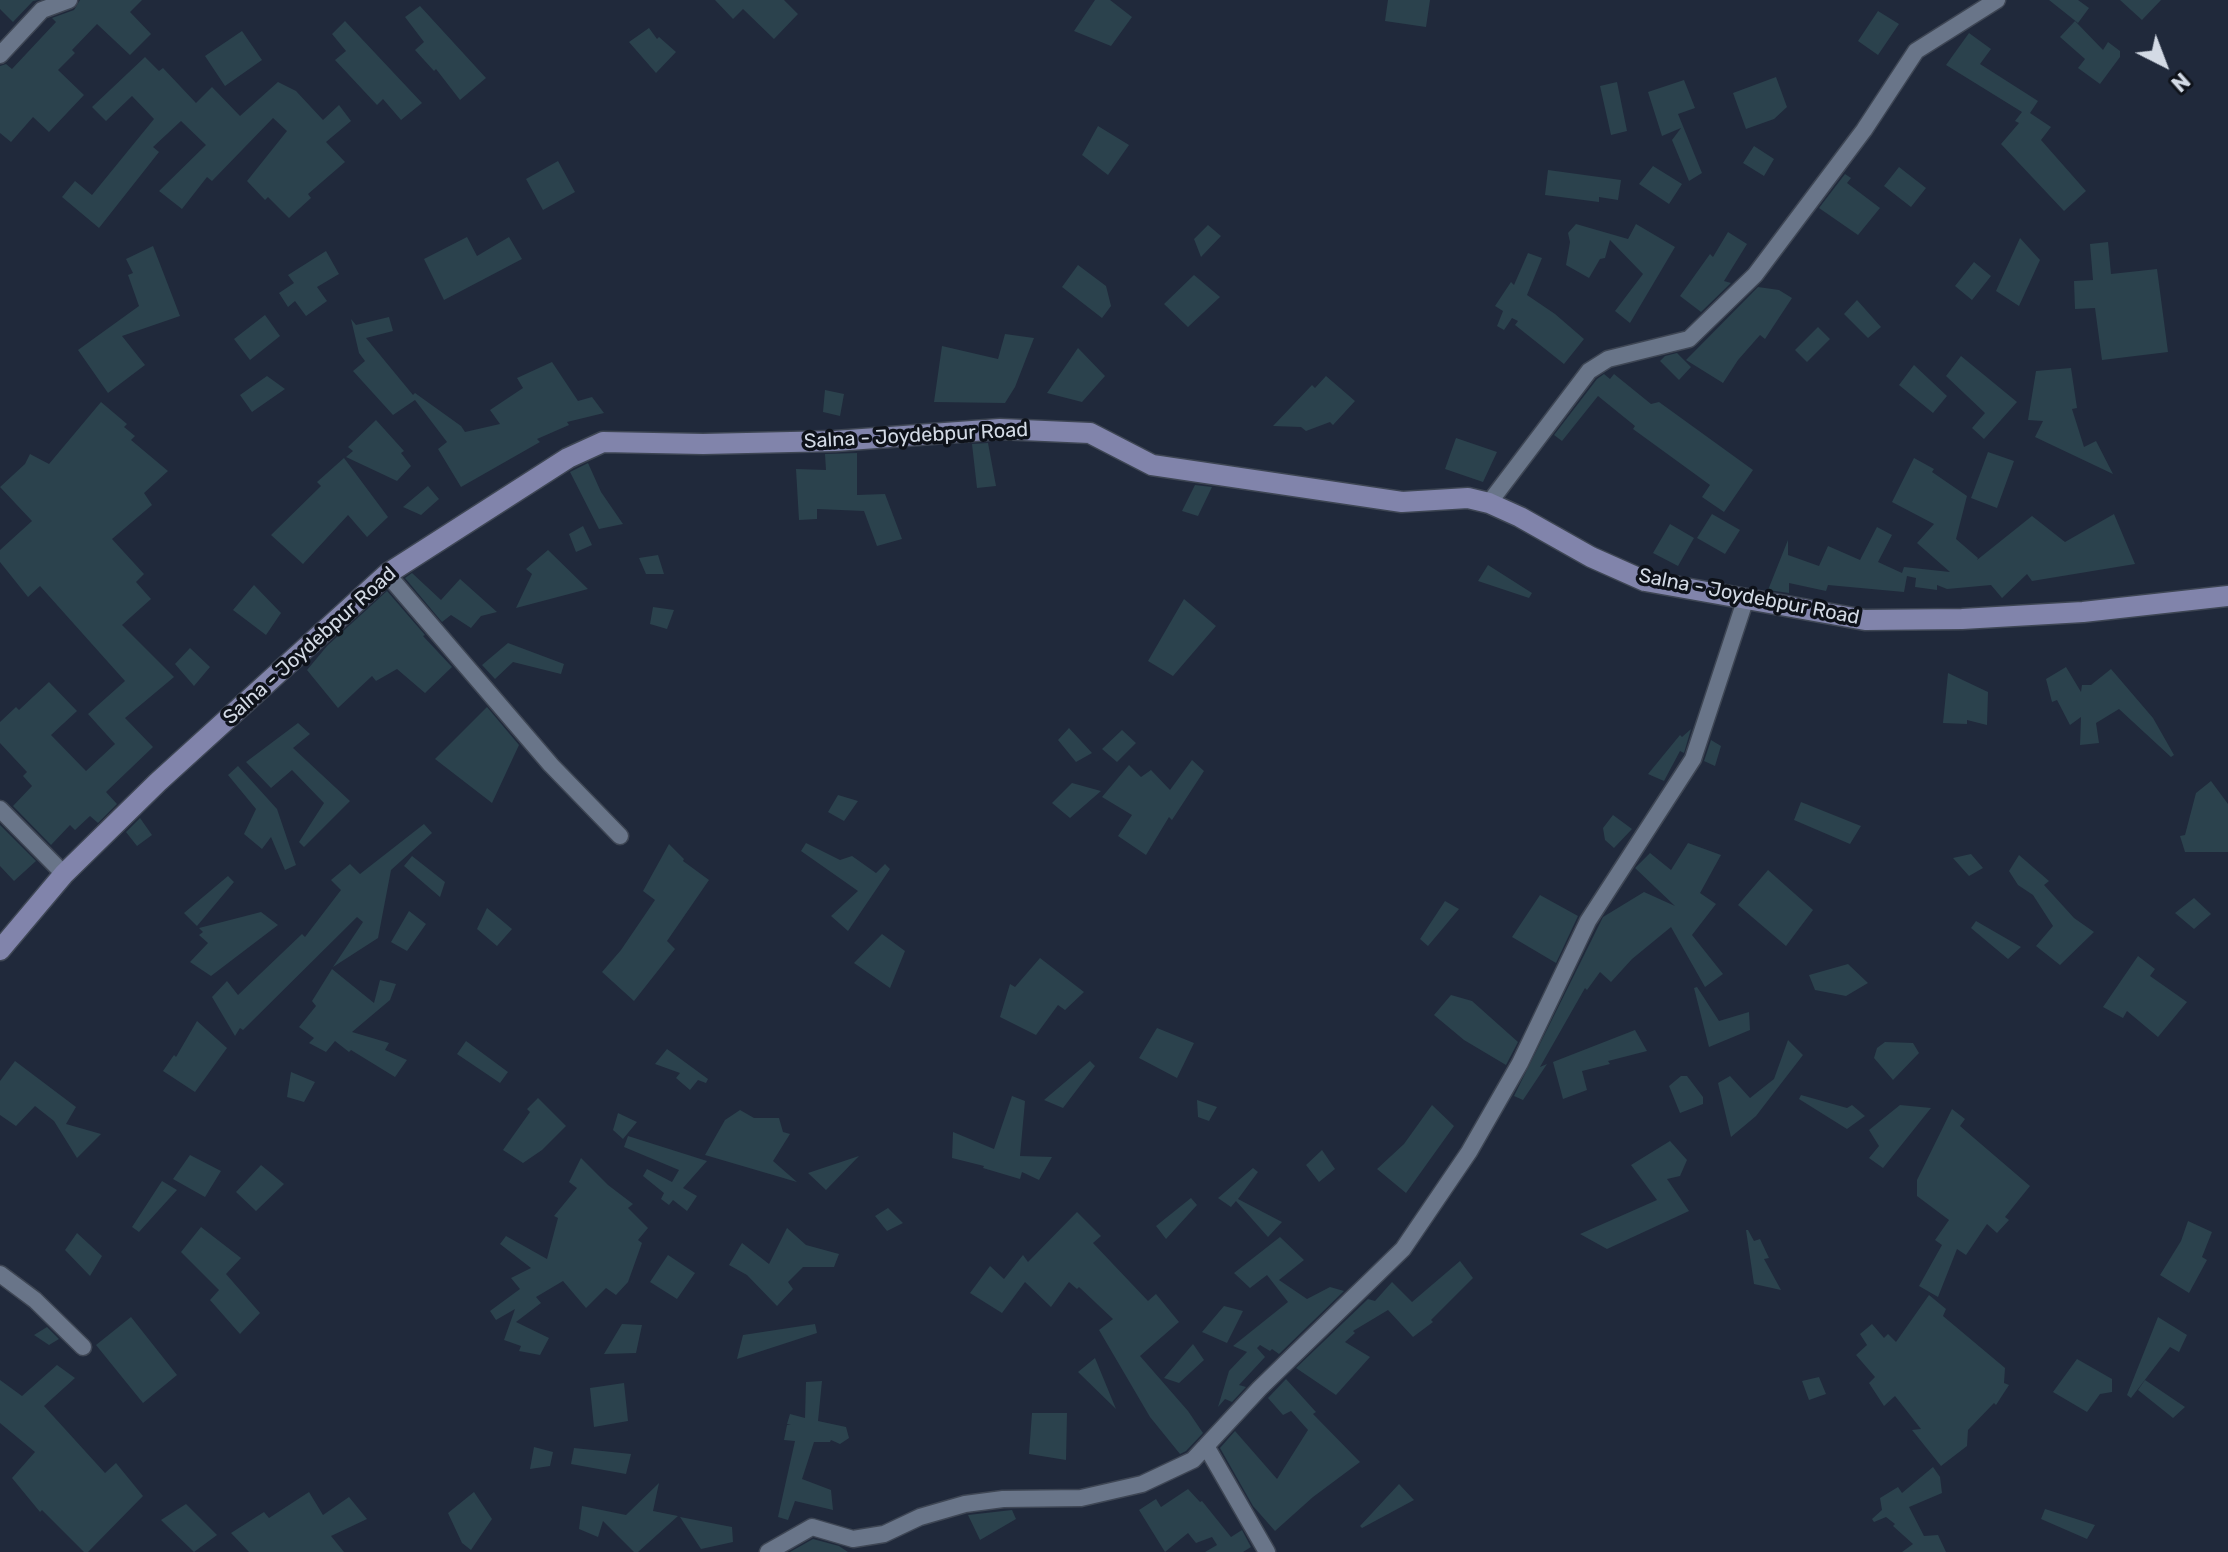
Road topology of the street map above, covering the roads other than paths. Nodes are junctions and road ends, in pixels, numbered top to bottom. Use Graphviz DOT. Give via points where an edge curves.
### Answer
graph roads {
  1 [pos="69,0"];
  2 [pos="1997,0"];
  3 [pos="0,55"];
  4 [pos="1489,503"];
  5 [pos="387,574"];
  6 [pos="2228,596"];
  7 [pos="1746,598"];
  8 [pos="0,809"];
  9 [pos="620,836"];
  10 [pos="64,874"];
  11 [pos="0,950"];
  12 [pos="0,1274"];
  13 [pos="83,1347"];
  14 [pos="1206,1446"];
  15 [pos="768,1552"];
  16 [pos="1267,1552"];
  1 -- 3 [label="street" via="42,10"];
  2 -- 4 [label="street" via="1916,51 1864,130 1743,288 1689,339 1608,359 1589,371"];
  4 -- 5 [label="main road, Salna - Joydebpur Road" via="1468,498 1402,502 1152,465 1090,433 1000,429 791,442 603,442 568,458"];
  4 -- 7 [label="main road, Salna - Joydebpur Road" via="1645,581"];
  5 -- 9 [label="street" via="551,765"];
  5 -- 10 [label="main road, Salna - Joydebpur Road"];
  6 -- 7 [label="main road, Salna - Joydebpur Road" via="2083,612 1879,620"];
  7 -- 14 [label="street" via="1693,759 1588,921 1520,1063 1469,1152 1403,1249"];
  8 -- 10 [label="street"];
  10 -- 11 [label="main road, Salna - Joydebpur Road"];
  12 -- 13 [label="street"];
  14 -- 15 [label="street" via="1193,1460 1142,1484 1081,1498 965,1504 884,1534 853,1539 812,1527"];
  14 -- 16 [label="street"];
}
